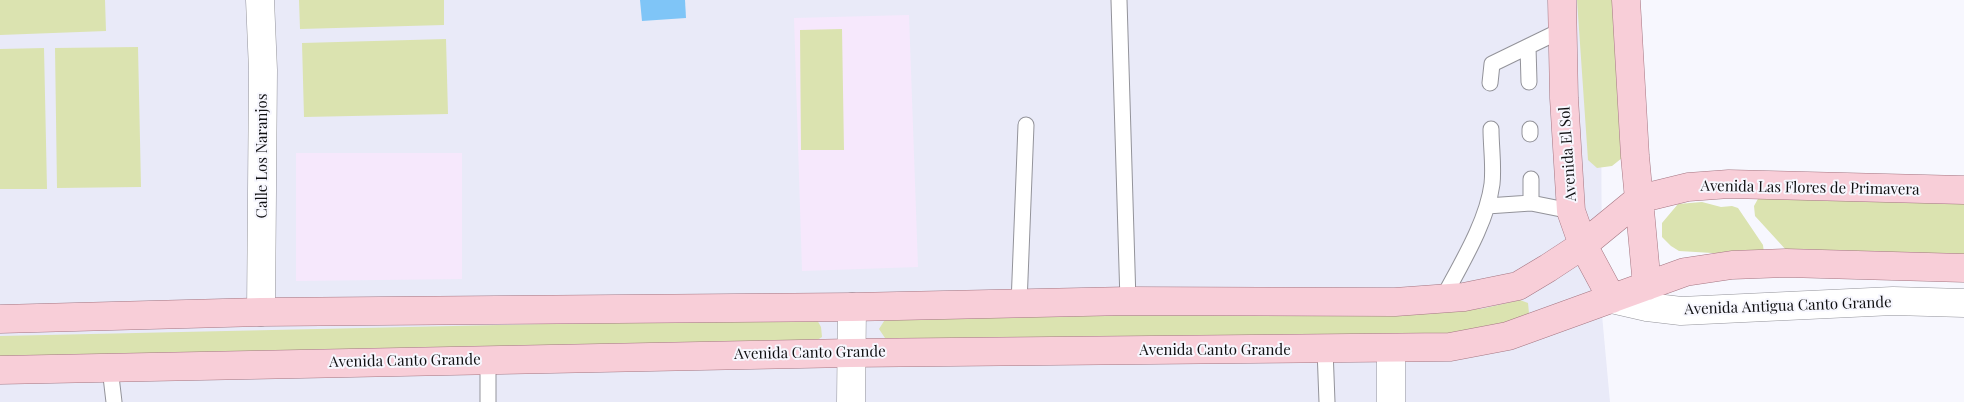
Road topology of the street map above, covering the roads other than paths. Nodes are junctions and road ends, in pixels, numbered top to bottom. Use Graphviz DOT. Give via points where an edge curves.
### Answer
graph roads {
  1 [pos="260,0"];
  2 [pos="1119,0"];
  3 [pos="1562,0"];
  4 [pos="1626,0"];
  5 [pos="1562,30"];
  6 [pos="1528,47"];
  7 [pos="1529,82"];
  8 [pos="1490,83"];
  9 [pos="1026,125"];
  10 [pos="1491,129"];
  11 [pos="1531,179"];
  12 [pos="1964,190"];
  13 [pos="1639,199"];
  14 [pos="1531,203"];
  15 [pos="1487,206"];
  16 [pos="1571,211"];
  17 [pos="1583,245"];
  18 [pos="1964,268"];
  19 [pos="1647,286"];
  20 [pos="1443,298"];
  21 [pos="1612,299"];
  22 [pos="1128,301"];
  23 [pos="1964,303"];
  24 [pos="1019,304"];
  25 [pos="852,307"];
  26 [pos="261,312"];
  27 [pos="0,319"];
  28 [pos="1325,349"];
  29 [pos="1390,349"];
  30 [pos="850,353"];
  31 [pos="488,359"];
  32 [pos="110,368"];
  33 [pos="0,370"];
  34 [pos="114,402"];
  35 [pos="488,402"];
  36 [pos="851,402"];
  37 [pos="1327,402"];
  38 [pos="1391,402"];
  1 -- 26 [label="street, Calle Los Naranjos"];
  2 -- 22 [label="lane"];
  3 -- 5 [label="main road, Avenida El Sol"];
  4 -- 13 [label="main road"];
  5 -- 6 [label="lane"];
  5 -- 16 [label="main road, Avenida El Sol"];
  6 -- 7 [label="lane"];
  6 -- 8 [label="lane" via="1492,64"];
  9 -- 24 [label="lane"];
  10 -- 15 [label="lane" via="1492,183"];
  11 -- 14 [label="lane"];
  12 -- 13 [label="main road, Avenida Las Flores de Primavera" via="1729,184 1688,187"];
  13 -- 17 [label="main road, Avenida Las Flores de Primavera"];
  13 -- 19 [label="main road"];
  14 -- 15 [label="lane"];
  14 -- 16 [label="lane"];
  15 -- 20 [label="lane"];
  16 -- 17 [label="main road, Avenida El Sol"];
  17 -- 20 [label="main road" via="1518,286"];
  17 -- 21 [label="main road, Avenida El Sol"];
  18 -- 19 [label="main road" via="1786,263 1732,265 1685,272"];
  19 -- 21 [label="main road"];
  20 -- 22 [label="main road" via="1378,302"];
  21 -- 23 [label="street, Avenida Antigua Canto Grande" via="1647,308 1681,311 1893,301"];
  21 -- 29 [label="main road, Avenida Canto Grande" via="1508,336 1450,347"];
  22 -- 24 [label="main road"];
  24 -- 25 [label="main road"];
  25 -- 26 [label="main road"];
  25 -- 30 [label="street"];
  26 -- 27 [label="main road"];
  28 -- 29 [label="main road, Avenida Canto Grande"];
  28 -- 30 [label="main road, Avenida Canto Grande"];
  28 -- 37 [label="lane"];
  29 -- 38 [label="street"];
  30 -- 31 [label="main road, Avenida Canto Grande"];
  30 -- 36 [label="street"];
  31 -- 32 [label="main road, Avenida Canto Grande"];
  31 -- 35 [label="lane"];
  32 -- 33 [label="main road, Avenida Canto Grande"];
  32 -- 34 [label="lane"];
}
